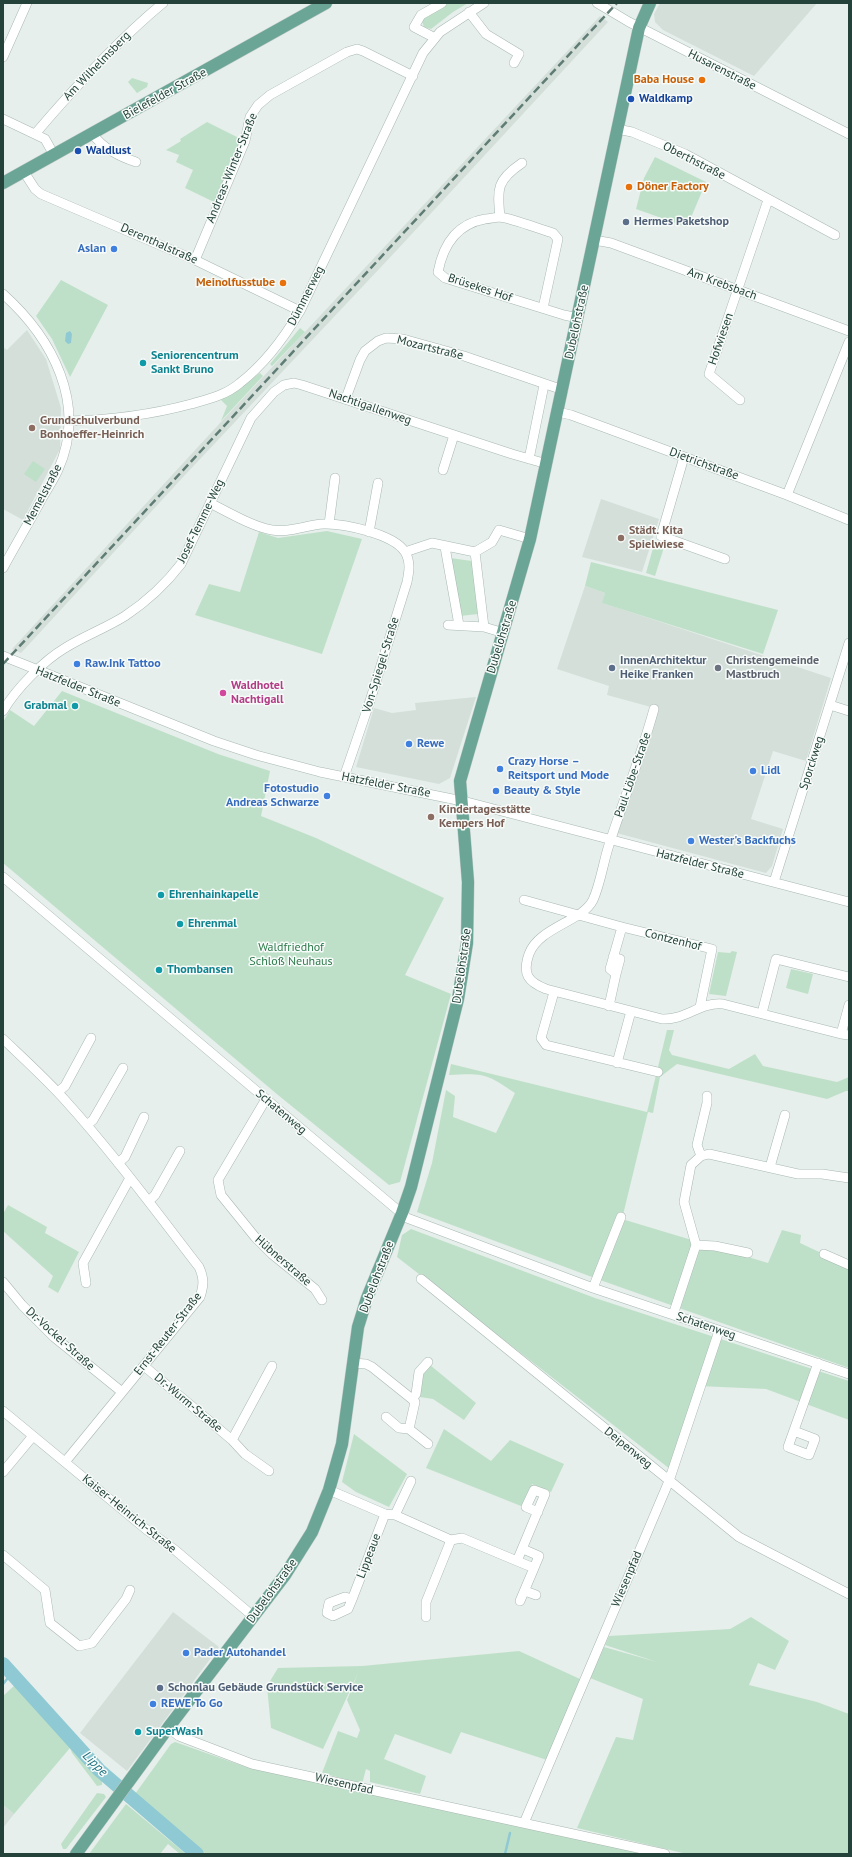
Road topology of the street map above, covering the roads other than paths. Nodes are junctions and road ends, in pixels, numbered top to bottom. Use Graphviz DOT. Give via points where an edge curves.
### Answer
graph roads {
  1 [pos="26,3"];
  2 [pos="163,3"];
  3 [pos="326,3"];
  4 [pos="442,3"];
  5 [pos="482,3"];
  6 [pos="597,3"];
  7 [pos="650,3"];
  8 [pos="469,12"];
  9 [pos="639,28"];
  10 [pos="435,38"];
  11 [pos="3,57"];
  12 [pos="514,62"];
  13 [pos="413,76"];
  14 [pos="3,119"];
  15 [pos="618,129"];
  16 [pos="36,134"];
  17 [pos="93,134"];
  18 [pos="849,134"];
  19 [pos="54,155"];
  20 [pos="136,162"];
  21 [pos="522,163"];
  22 [pos="24,172"];
  23 [pos="3,183"];
  24 [pos="768,200"];
  25 [pos="500,217"];
  26 [pos="835,235"];
  27 [pos="594,240"];
  28 [pos="194,260"];
  29 [pos="738,290"];
  30 [pos="3,294"];
  31 [pos="543,308"];
  32 [pos="300,311"];
  33 [pos="578,318"];
  34 [pos="849,331"];
  35 [pos="849,342"];
  36 [pos="284,385"];
  37 [pos="544,385"];
  38 [pos="563,390"];
  39 [pos="346,398"];
  40 [pos="740,400"];
  41 [pos="558,412"];
  42 [pos="68,421"];
  43 [pos="454,435"];
  44 [pos="684,457"];
  45 [pos="529,459"];
  46 [pos="547,464"];
  47 [pos="443,470"];
  48 [pos="336,478"];
  49 [pos="378,484"];
  50 [pos="788,496"];
  51 [pos="210,503"];
  52 [pos="849,520"];
  53 [pos="329,524"];
  54 [pos="369,532"];
  55 [pos="530,539"];
  56 [pos="445,546"];
  57 [pos="405,552"];
  58 [pos="475,552"];
  59 [pos="724,559"];
  60 [pos="3,568"];
  61 [pos="448,625"];
  62 [pos="459,625"];
  63 [pos="484,627"];
  64 [pos="504,633"];
  65 [pos="849,643"];
  66 [pos="3,656"];
  67 [pos="36,670"];
  68 [pos="830,705"];
  69 [pos="654,709"];
  70 [pos="3,711"];
  71 [pos="849,711"];
  72 [pos="344,777"];
  73 [pos="462,801"];
  74 [pos="610,840"];
  75 [pos="3,877"];
  76 [pos="774,882"];
  77 [pos="524,900"];
  78 [pos="849,902"];
  79 [pos="578,915"];
  80 [pos="622,927"];
  81 [pos="849,977"];
  82 [pos="554,992"];
  83 [pos="849,1005"];
  84 [pos="609,1006"];
  85 [pos="700,1007"];
  86 [pos="631,1011"];
  87 [pos="762,1013"];
  88 [pos="845,1035"];
  89 [pos="90,1038"];
  90 [pos="3,1039"];
  91 [pos="617,1063"];
  92 [pos="123,1068"];
  93 [pos="658,1072"];
  94 [pos="58,1092"];
  95 [pos="707,1096"];
  96 [pos="266,1098"];
  97 [pos="785,1115"];
  98 [pos="144,1117"];
  99 [pos="87,1125"];
  100 [pos="180,1151"];
  101 [pos="701,1156"];
  102 [pos="118,1163"];
  103 [pos="770,1167"];
  104 [pos="848,1176"];
  105 [pos="130,1178"];
  106 [pos="148,1201"];
  107 [pos="402,1213"];
  108 [pos="621,1217"];
  109 [pos="696,1245"];
  110 [pos="748,1253"];
  111 [pos="824,1254"];
  112 [pos="849,1264"];
  113 [pos="421,1279"];
  114 [pos="3,1282"];
  115 [pos="86,1283"];
  116 [pos="593,1288"];
  117 [pos="322,1300"];
  118 [pos="673,1315"];
  119 [pos="719,1331"];
  120 [pos="428,1362"];
  121 [pos="352,1363"];
  122 [pos="818,1363"];
  123 [pos="144,1366"];
  124 [pos="272,1366"];
  125 [pos="849,1374"];
  126 [pos="122,1392"];
  127 [pos="412,1398"];
  128 [pos="3,1411"];
  129 [pos="386,1417"];
  130 [pos="409,1429"];
  131 [pos="794,1431"];
  132 [pos="33,1436"];
  133 [pos="232,1440"];
  134 [pos="428,1444"];
  135 [pos="65,1462"];
  136 [pos="269,1471"];
  137 [pos="3,1472"];
  138 [pos="412,1481"];
  139 [pos="669,1481"];
  140 [pos="329,1490"];
  141 [pos="538,1512"];
  142 [pos="385,1514"];
  143 [pos="395,1515"];
  144 [pos="451,1540"];
  145 [pos="523,1549"];
  146 [pos="3,1555"];
  147 [pos="517,1561"];
  148 [pos="534,1568"];
  149 [pos="130,1590"];
  150 [pos="524,1591"];
  151 [pos="849,1594"];
  152 [pos="536,1595"];
  153 [pos="352,1599"];
  154 [pos="520,1601"];
  155 [pos="254,1617"];
  156 [pos="426,1617"];
  157 [pos="168,1728"];
  158 [pos="524,1823"];
  159 [pos="76,1854"];
  160 [pos="665,1854"];
  1 -- 11 [label="street"];
  2 -- 16 [label="street, Am Wilhelmsberg" via="79,83"];
  3 -- 17 [label="main road, Bielefelder Straße"];
  4 -- 10 [label="street" via="421,15 414,27"];
  5 -- 8 [label="street, Dümmerweg"];
  6 -- 9 [label="street, Husarenstraße"];
  7 -- 9 [label="main road, Dubelohstraße"];
  8 -- 10 [label="street, Dümmerweg"];
  8 -- 12 [label="street" via="486,34 519,54"];
  9 -- 15 [label="main road, Dubelohstraße"];
  9 -- 18 [label="street, Husarenstraße"];
  10 -- 13 [label="street, Dümmerweg" via="423,53"];
  13 -- 28 [label="street, Andreas-Winter-Straße" via="357,49 347,52 264,100 250,117 245,141"];
  13 -- 32 [label="street, Dümmerweg"];
  14 -- 16 [label="street"];
  15 -- 24 [label="street, Oberthstraße" via="671,148"];
  15 -- 27 [label="main road, Dubelohstraße"];
  16 -- 19 [label="street" via="45,139"];
  17 -- 19 [label="main road, Bielefelder Straße"];
  17 -- 20 [label="street" via="103,146"];
  19 -- 22 [label="main road, Bielefelder Straße"];
  21 -- 25 [label="street" via="507,174 502,183 498,199"];
  22 -- 23 [label="main road, Bielefelder Straße"];
  22 -- 28 [label="street, Derenthalstraße" via="41,194"];
  24 -- 26 [label="street, Oberthstraße"];
  24 -- 29 [label="street"];
  25 -- 31 [label="street, Brüsekes Hof" via="553,233 558,239"];
  25 -- 31 [label="street, Brüsekes Hof" via="480,220 459,230 448,241 438,272 445,278"];
  27 -- 29 [label="street, Am Krebsbach" via="611,243"];
  27 -- 33 [label="main road, Dubelohstraße"];
  28 -- 32 [label="street, Derenthalstraße"];
  29 -- 34 [label="street, Am Krebsbach"];
  29 -- 40 [label="street, Hofwiesen" via="709,374"];
  30 -- 42 [label="street, Memelstraße" via="31,323 50,349 62,379 68,404"];
  31 -- 33 [label="street, Brüsekes Hof"];
  32 -- 42 [label="street, Dümmerweg" via="270,354 240,383 219,396 148,414 103,420"];
  33 -- 38 [label="main road, Dubelohstraße"];
  35 -- 50 [label="street"];
  36 -- 39 [label="street, Nachtigallenweg" via="302,385"];
  36 -- 51 [label="street, Josef-Temme-Weg" via="274,392 251,418"];
  37 -- 38 [label="street, Mozartstraße"];
  37 -- 39 [label="street, Mozartstraße" via="464,356 403,339 386,338 365,352"];
  37 -- 45 [label="street"];
  38 -- 41 [label="main road, Dubelohstraße"];
  39 -- 43 [label="street, Nachtigallenweg"];
  41 -- 44 [label="street, Dietrichstraße"];
  41 -- 46 [label="main road, Dubelohstraße"];
  42 -- 60 [label="street, Memelstraße" via="65,447 58,469"];
  43 -- 45 [label="street, Nachtigallenweg"];
  43 -- 47 [label="street"];
  44 -- 50 [label="street, Dietrichstraße"];
  44 -- 59 [label="street" via="661,536"];
  45 -- 46 [label="street, Nachtigallenweg"];
  46 -- 55 [label="main road, Dubelohstraße"];
  48 -- 53 [label="street"];
  49 -- 54 [label="street"];
  50 -- 52 [label="street, Dietrichstraße"];
  51 -- 53 [label="street" via="260,527 272,530"];
  51 -- 67 [label="street, Josef-Temme-Weg" via="181,564 155,592 123,617 64,648"];
  53 -- 54 [label="street"];
  54 -- 57 [label="street" via="394,542"];
  55 -- 58 [label="street" via="499,530 492,542"];
  55 -- 64 [label="main road, Dubelohstraße"];
  56 -- 57 [label="street" via="432,543"];
  56 -- 58 [label="street"];
  56 -- 62 [label="street"];
  57 -- 72 [label="street, Von-Spiegel-Straße" via="410,566 407,582"];
  58 -- 63 [label="street"];
  61 -- 62 [label="street"];
  62 -- 63 [label="street"];
  63 -- 64 [label="street"];
  64 -- 73 [label="main road, Dubelohstraße" via="460,781"];
  65 -- 68 [label="street, Sporckweg"];
  66 -- 67 [label="street, Hatzfelder Straße"];
  67 -- 70 [label="street, Josef-Temme-Weg"];
  67 -- 72 [label="street, Hatzfelder Straße" via="223,744 296,766"];
  68 -- 71 [label="street"];
  68 -- 76 [label="street, Sporckweg"];
  69 -- 74 [label="street, Paul-Löbe-Straße" via="648,734"];
  72 -- 73 [label="street, Hatzfelder Straße"];
  73 -- 74 [label="street, Hatzfelder Straße"];
  73 -- 107 [label="main road, Dubelohstraße" via="468,882 468,931 464,962 458,999"];
  74 -- 76 [label="street, Hatzfelder Straße"];
  74 -- 79 [label="street, Paul-Löbe-Straße" via="592,901"];
  75 -- 96 [label="street, Schatenweg"];
  76 -- 78 [label="street, Hatzfelder Straße"];
  77 -- 79 [label="street, Contzenhof"];
  79 -- 80 [label="street, Contzenhof"];
  79 -- 82 [label="street, Paul-Löbe-Straße" via="545,935 534,946 528,959 525,969 531,982"];
  80 -- 84 [label="street" via="610,969 616,974"];
  80 -- 85 [label="street, Contzenhof" via="712,949"];
  81 -- 87 [label="street" via="776,959"];
  82 -- 84 [label="street, Paul-Löbe-Straße"];
  82 -- 91 [label="street" via="541,1038 546,1045"];
  83 -- 88 [label="street"];
  84 -- 86 [label="street, Paul-Löbe-Straße"];
  85 -- 86 [label="street, Paul-Löbe-Straße" via="674,1019 662,1019"];
  85 -- 87 [label="street, Paul-Löbe-Straße" via="712,1003 723,1004"];
  86 -- 91 [label="street"];
  87 -- 88 [label="street, Paul-Löbe-Straße"];
  89 -- 94 [label="street" via="65,1086"];
  90 -- 94 [label="street, Ernst-Reuter-Straße"];
  91 -- 93 [label="street"];
  92 -- 99 [label="street" via="93,1120"];
  94 -- 99 [label="street, Ernst-Reuter-Straße"];
  95 -- 101 [label="street" via="697,1145"];
  96 -- 107 [label="street, Schatenweg"];
  96 -- 117 [label="street, Hübnerstraße" via="218,1180 218,1186 222,1195 255,1237 315,1289"];
  97 -- 103 [label="street"];
  98 -- 102 [label="street" via="125,1157"];
  99 -- 102 [label="street, Ernst-Reuter-Straße"];
  100 -- 106 [label="street" via="155,1195"];
  101 -- 103 [label="street" via="709,1154"];
  101 -- 109 [label="street" via="691,1165 684,1202"];
  102 -- 105 [label="street, Ernst-Reuter-Straße"];
  103 -- 104 [label="street" via="798,1174"];
  105 -- 106 [label="street, Ernst-Reuter-Straße"];
  105 -- 115 [label="street" via="83,1263"];
  106 -- 123 [label="street, Ernst-Reuter-Straße" via="199,1267 204,1286 200,1296"];
  107 -- 116 [label="street, Schatenweg" via="411,1219"];
  107 -- 121 [label="main road, Dubelohstraße" via="367,1298 358,1327"];
  108 -- 116 [label="street"];
  109 -- 110 [label="street"];
  109 -- 118 [label="street"];
  111 -- 112 [label="street"];
  113 -- 139 [label="street, Deipenweg"];
  114 -- 126 [label="street, Dr.-Vockel-Straße" via="54,1337"];
  116 -- 118 [label="street, Schatenweg"];
  118 -- 119 [label="street, Schatenweg"];
  119 -- 122 [label="street, Schatenweg"];
  119 -- 139 [label="street, Wiesenpfad"];
  120 -- 127 [label="street" via="419,1372 416,1394"];
  121 -- 127 [label="street" via="372,1367"];
  121 -- 140 [label="main road, Dubelohstraße" via="342,1444"];
  122 -- 125 [label="street, Schatenweg"];
  122 -- 131 [label="street"];
  123 -- 126 [label="street, Ernst-Reuter-Straße"];
  123 -- 133 [label="street, Dr.-Wurm-Straße"];
  124 -- 133 [label="street, Dr.-Wurm-Straße"];
  126 -- 135 [label="street, Ernst-Reuter-Straße"];
  127 -- 130 [label="street" via="415,1402"];
  128 -- 132 [label="street, Kaiser-Heinrich-Straße"];
  129 -- 130 [label="street" via="399,1428"];
  130 -- 134 [label="street"];
  132 -- 135 [label="street, Kaiser-Heinrich-Straße"];
  132 -- 137 [label="street"];
  133 -- 136 [label="street, Dr.-Wurm-Straße" via="245,1454"];
  135 -- 155 [label="street, Kaiser-Heinrich-Straße"];
  138 -- 143 [label="street"];
  139 -- 151 [label="street, Deipenweg" via="739,1537"];
  139 -- 158 [label="street, Wiesenpfad"];
  140 -- 142 [label="street"];
  140 -- 155 [label="main road, Dubelohstraße" via="312,1532"];
  141 -- 145 [label="street"];
  142 -- 143 [label="street"];
  142 -- 153 [label="street, Lippeaue"];
  143 -- 144 [label="street"];
  144 -- 147 [label="street" via="462,1538"];
  144 -- 156 [label="street" via="426,1602"];
  145 -- 147 [label="street"];
  145 -- 148 [label="street" via="539,1556"];
  146 -- 149 [label="street" via="45,1590 50,1622 78,1646 92,1643"];
  147 -- 148 [label="street"];
  148 -- 150 [label="street"];
  150 -- 152 [label="street"];
  150 -- 154 [label="street"];
  155 -- 157 [label="main road, Dubelohstraße"];
  157 -- 158 [label="street, Wiesenpfad" via="179,1736 252,1764"];
  157 -- 159 [label="main road, Dubelohstraße"];
  158 -- 160 [label="street, Wiesenpfad"];
}
